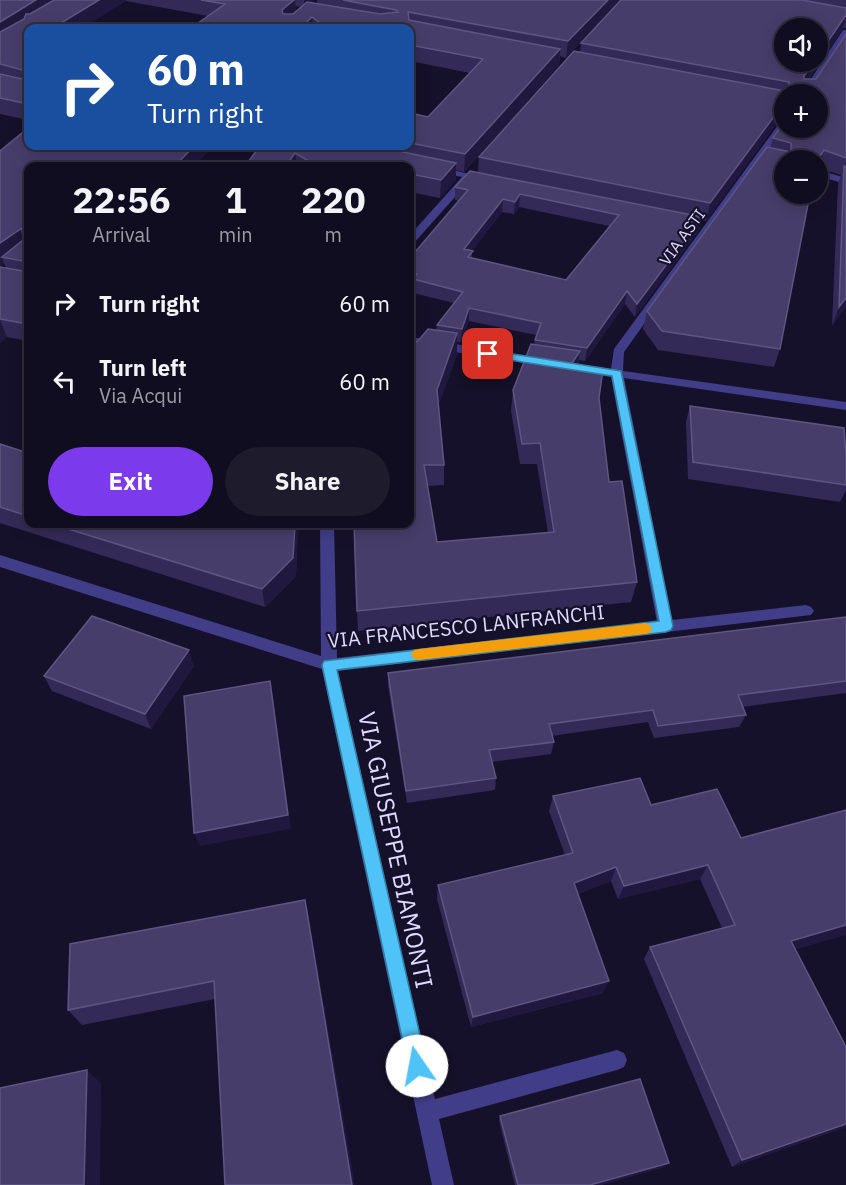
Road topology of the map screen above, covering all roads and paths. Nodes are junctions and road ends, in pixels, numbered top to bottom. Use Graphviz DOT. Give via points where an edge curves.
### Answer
graph roads {
  1 [pos="846,32"];
  2 [pos="812,84"];
  3 [pos="775,138"];
  4 [pos="425,167"];
  5 [pos="477,167"];
  6 [pos="470,176"];
  7 [pos="828,176"];
  8 [pos="492,180"];
  9 [pos="846,181"];
  10 [pos="414,237"];
  11 [pos="414,342"];
  12 [pos="557,364"];
  13 [pos="575,367"];
  14 [pos="617,374"];
  15 [pos="846,406"];
  16 [pos="327,528"];
  17 [pos="0,561"];
  18 [pos="806,611"];
  19 [pos="666,626"];
  20 [pos="329,665"];
  21 [pos="617,1060"];
  22 [pos="428,1112"];
  23 [pos="443,1185"];
  1 -- 2 [label="street"];
  3 -- 14 [label="street, VIA ASTI" via="762,159 702,224 618,352"];
  4 -- 6 [label="street"];
  5 -- 6 [label="street"];
  6 -- 8 [label="street"];
  6 -- 10 [label="street"];
  7 -- 9 [label="street"];
  11 -- 12 [label="street"];
  13 -- 14 [label="street"];
  14 -- 15 [label="street"];
  14 -- 19 [label="street"];
  16 -- 20 [label="street, VIA GIUSEPPE BIAMONTI"];
  17 -- 20 [label="street, VIA FRANCESCO LANFRANCHI"];
  18 -- 19 [label="street, VIA FRANCESCO LANFRANCHI"];
  19 -- 20 [label="street, VIA FRANCESCO LANFRANCHI"];
  20 -- 22 [label="street, VIA GIUSEPPE BIAMONTI"];
  21 -- 22 [label="street"];
  22 -- 23 [label="street, VIA GIUSEPPE BIAMONTI"];
}
